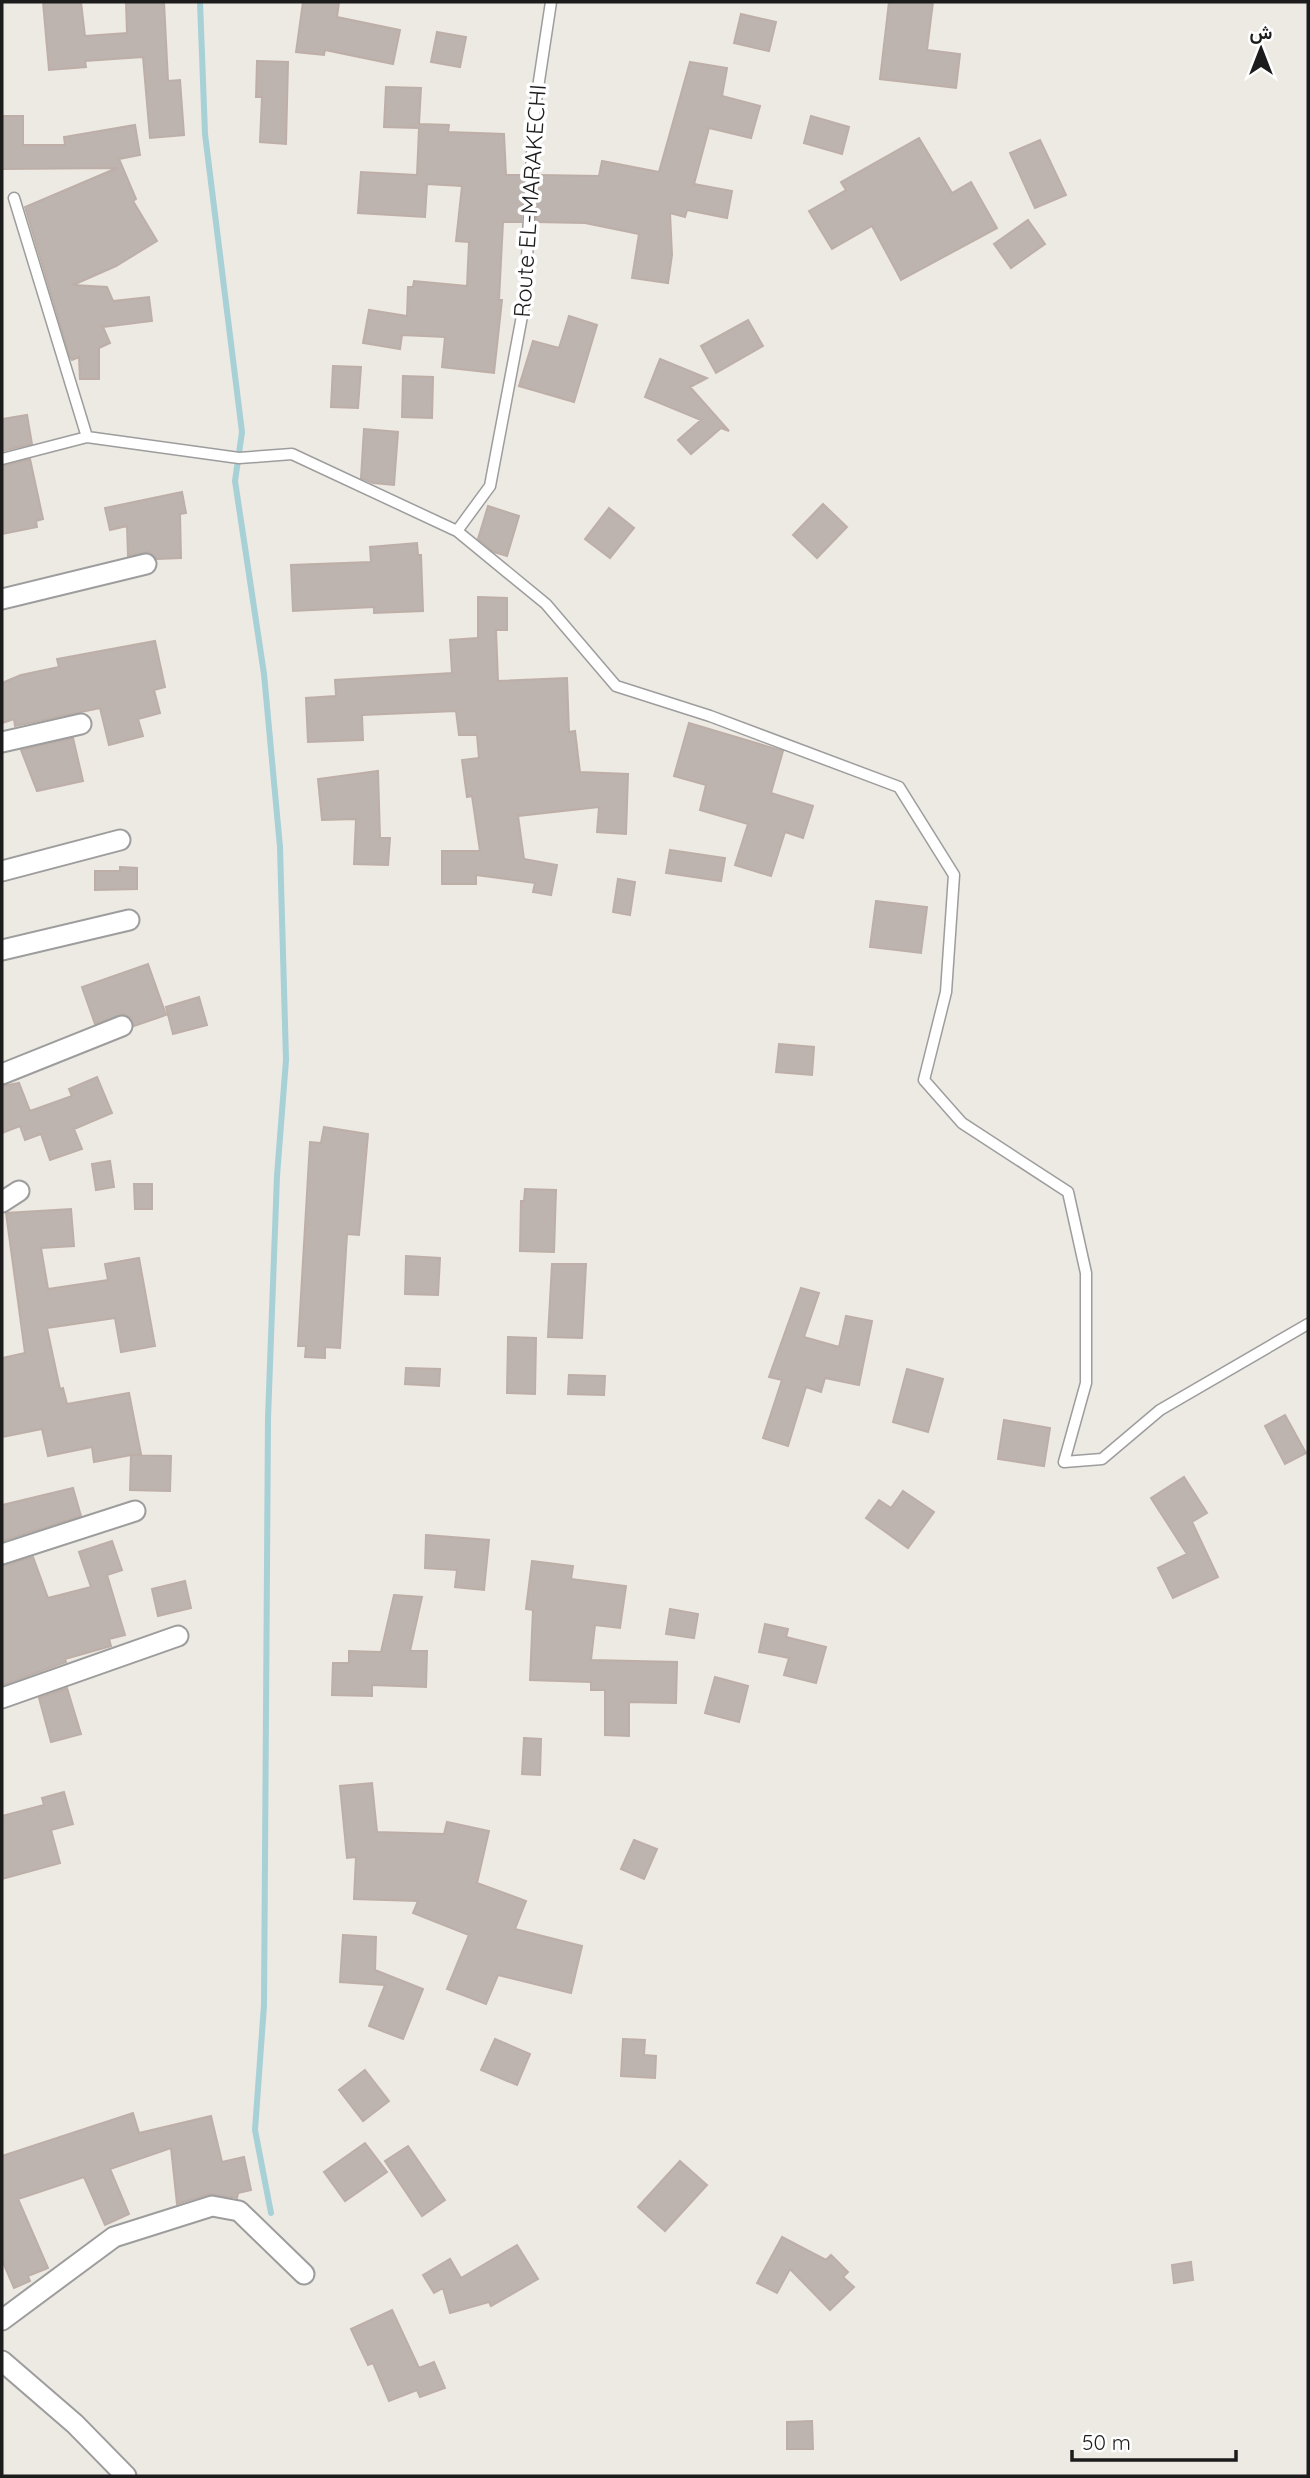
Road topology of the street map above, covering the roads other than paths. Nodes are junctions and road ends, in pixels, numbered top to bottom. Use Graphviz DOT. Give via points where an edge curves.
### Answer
graph roads {
  1 [pos="551,2"];
  2 [pos="14,198"];
  3 [pos="87,437"];
  4 [pos="2,459"];
  5 [pos="457,531"];
  6 [pos="146,564"];
  7 [pos="2,599"];
  8 [pos="80,724"];
  9 [pos="2,743"];
  10 [pos="120,840"];
  11 [pos="2,871"];
  12 [pos="129,920"];
  13 [pos="2,950"];
  14 [pos="122,1026"];
  15 [pos="2,1073"];
  16 [pos="1308,1324"];
  17 [pos="135,1511"];
  18 [pos="2,1553"];
  19 [pos="178,1636"];
  20 [pos="2,1698"];
  21 [pos="304,2274"];
  22 [pos="2,2320"];
  23 [pos="2,2361"];
  24 [pos="126,2476"];
  1 -- 5 [label="lane, Route EL-MARAKECHI" via="534,114 525,300 490,486"];
  2 -- 3 [label="lane"];
  3 -- 4 [label="lane"];
  3 -- 5 [label="lane" via="239,458 292,454"];
  5 -- 16 [label="lane" via="546,604 616,686 899,787 954,874 946,992 924,1080 962,1123 1068,1192 1086,1273 1086,1383 1064,1462 1102,1459 1160,1410"];
  6 -- 7 [label="street"];
  8 -- 9 [label="street"];
  10 -- 11 [label="street"];
  12 -- 13 [label="street"];
  14 -- 15 [label="street"];
  17 -- 18 [label="street"];
  19 -- 20 [label="street"];
  21 -- 22 [label="street" via="239,2211 212,2206 114,2237"];
  23 -- 24 [label="street"];
}
